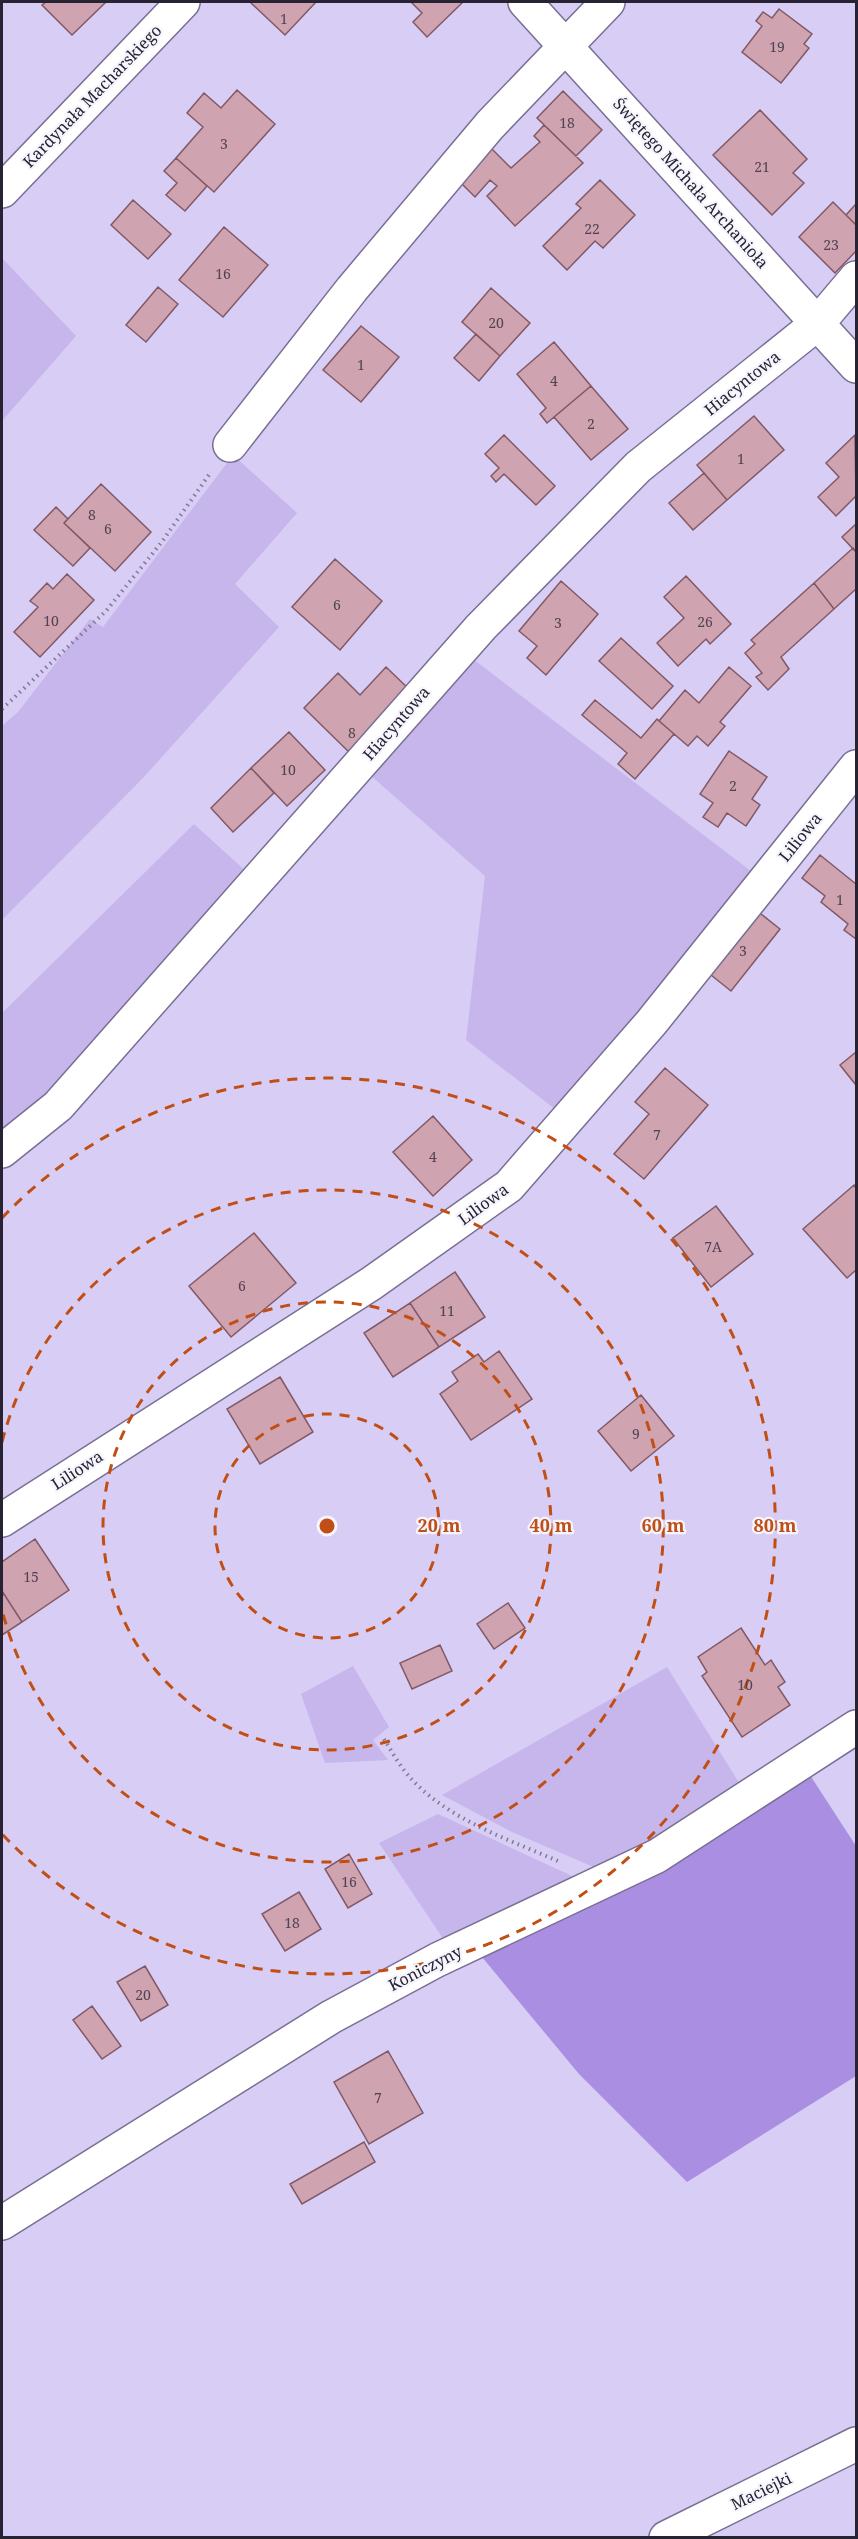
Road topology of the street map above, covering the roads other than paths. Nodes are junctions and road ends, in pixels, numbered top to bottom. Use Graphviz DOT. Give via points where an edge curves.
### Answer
graph roads {
  1 [pos="183,2"];
  2 [pos="525,2"];
  3 [pos="608,2"];
  4 [pos="565,45"];
  5 [pos="2,191"];
  6 [pos="856,278"];
  7 [pos="818,323"];
  8 [pos="856,366"];
  9 [pos="230,445"];
  10 [pos="856,767"];
  11 [pos="2,1150"];
  12 [pos="2,1520"];
  13 [pos="856,1727"];
  14 [pos="2,2223"];
  15 [pos="856,2444"];
  16 [pos="666,2538"];
  1 -- 5 [label="street, Kardynała Macharskiego"];
  2 -- 4 [label="street, Świętego Michała Archanioła"];
  3 -- 4 [label="street"];
  4 -- 7 [label="street, Świętego Michała Archanioła"];
  4 -- 9 [label="street" via="490,125 359,280"];
  6 -- 7 [label="street, Hiacyntowa"];
  7 -- 8 [label="street, Świętego Michała Archanioła"];
  7 -- 11 [label="street, Hiacyntowa" via="630,476 481,627 58,1107"];
  10 -- 12 [label="street, Liliowa" via="651,1023 509,1186 372,1283"];
  13 -- 14 [label="street, Koniczyny" via="657,1856 437,1960 331,2017"];
  15 -- 16 [label="street, Maciejki"];
}
